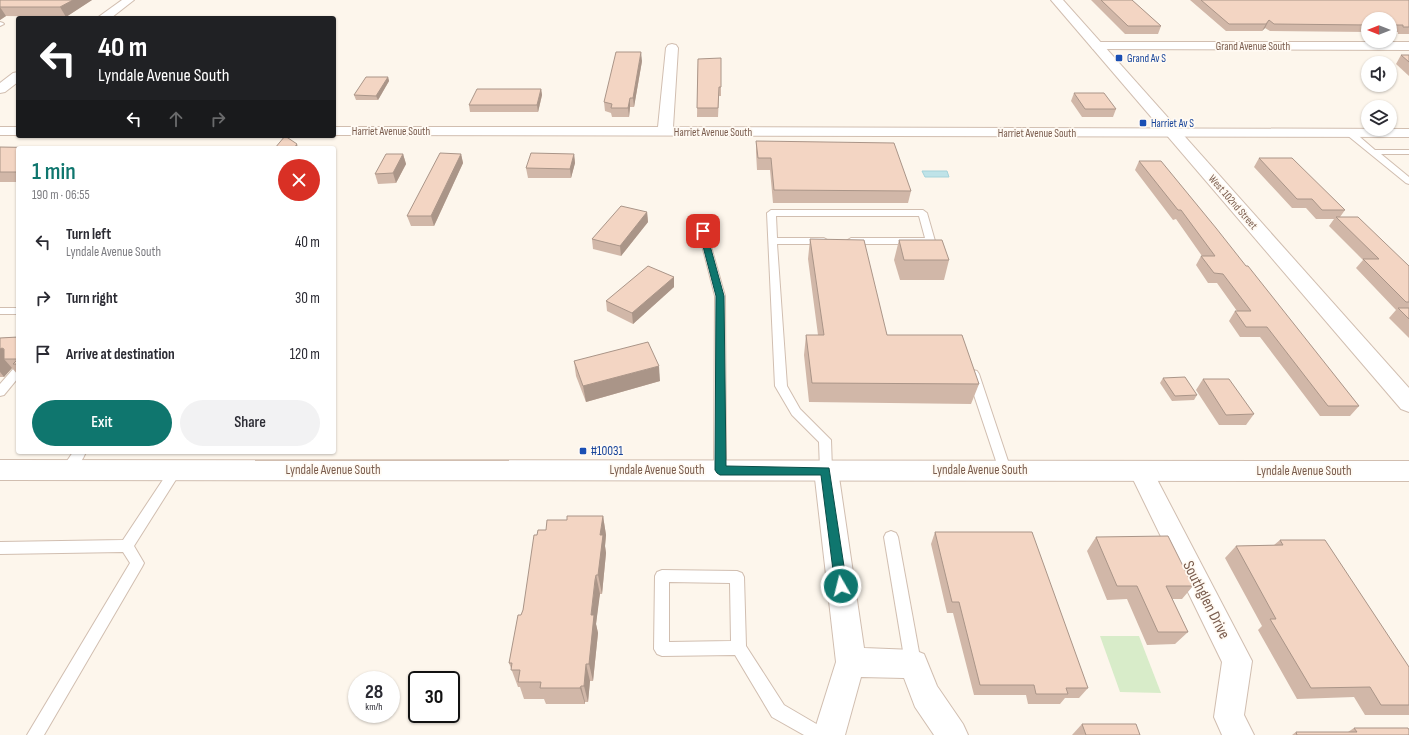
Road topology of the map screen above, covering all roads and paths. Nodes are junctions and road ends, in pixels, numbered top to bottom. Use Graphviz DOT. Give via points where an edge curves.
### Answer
graph roads {
  1 [pos="129,0"];
  2 [pos="1057,0"];
  3 [pos="105,16"];
  4 [pos="1097,46"];
  5 [pos="1409,46"];
  6 [pos="672,48"];
  7 [pos="16,77"];
  8 [pos="0,89"];
  9 [pos="0,131"];
  10 [pos="16,131"];
  11 [pos="336,131"];
  12 [pos="665,132"];
  13 [pos="1173,133"];
  14 [pos="1350,133"];
  15 [pos="1409,133"];
  16 [pos="1373,152"];
  17 [pos="1409,152"];
  18 [pos="1409,181"];
  19 [pos="699,218"];
  20 [pos="772,241"];
  21 [pos="0,311"];
  22 [pos="16,311"];
  23 [pos="970,366"];
  24 [pos="16,373"];
  25 [pos="0,392"];
  26 [pos="1409,403"];
  27 [pos="74,461"];
  28 [pos="0,470"];
  29 [pos="176,470"];
  30 [pos="720,470"];
  31 [pos="826,470"];
  32 [pos="1005,470"];
  33 [pos="1141,471"];
  34 [pos="1409,471"];
  35 [pos="891,537"];
  36 [pos="127,546"];
  37 [pos="0,548"];
  38 [pos="739,648"];
  39 [pos="851,662"];
  40 [pos="914,664"];
  41 [pos="35,735"];
  42 [pos="819,735"];
  43 [pos="829,735"];
  44 [pos="952,735"];
  45 [pos="1238,735"];
  1 -- 3 [label="street"];
  2 -- 4 [label="street, West 102nd Street"];
  4 -- 5 [label="street, Grand Avenue South"];
  4 -- 13 [label="street, West 102nd Street"];
  6 -- 12 [label="street, Harriet Avenue South"];
  7 -- 8 [label="street"];
  9 -- 10 [label="street"];
  11 -- 12 [label="street, Harriet Avenue South"];
  12 -- 13 [label="street, Harriet Avenue South"];
  13 -- 14 [label="street, Harriet Avenue South"];
  13 -- 26 [label="street, West 102nd Street"];
  14 -- 15 [label="street, Harriet Avenue South"];
  14 -- 16 [label="lane"];
  16 -- 17 [label="lane"];
  16 -- 18 [label="lane"];
  19 -- 30 [label="lane" via="720,296"];
  20 -- 20 [label="lane" via="771,213 923,213 930,241"];
  20 -- 31 [label="lane" via="781,386 796,412 825,440"];
  21 -- 22 [label="lane"];
  23 -- 32 [label="lane"];
  24 -- 25 [label="lane"];
  27 -- 28 [label="street, Lyndale Avenue South"];
  27 -- 29 [label="street, Lyndale Avenue South"];
  29 -- 30 [label="street, Lyndale Avenue South"];
  29 -- 36 [label="lane"];
  30 -- 31 [label="street, Lyndale Avenue South"];
  31 -- 32 [label="street, Lyndale Avenue South"];
  31 -- 39 [label="street"];
  32 -- 33 [label="street, Lyndale Avenue South"];
  33 -- 34 [label="street, Lyndale Avenue South"];
  33 -- 45 [label="street, Southglen Drive" via="1237,661 1229,717"];
  35 -- 40 [label="lane"];
  36 -- 37 [label="lane"];
  36 -- 41 [label="lane" via="137,563"];
  38 -- 38 [label="lane" via="737,577 662,576 662,649"];
  38 -- 42 [label="lane" via="778,711"];
  39 -- 40 [label="street"];
  39 -- 43 [label="street"];
  40 -- 44 [label="street" via="926,696"];
}
